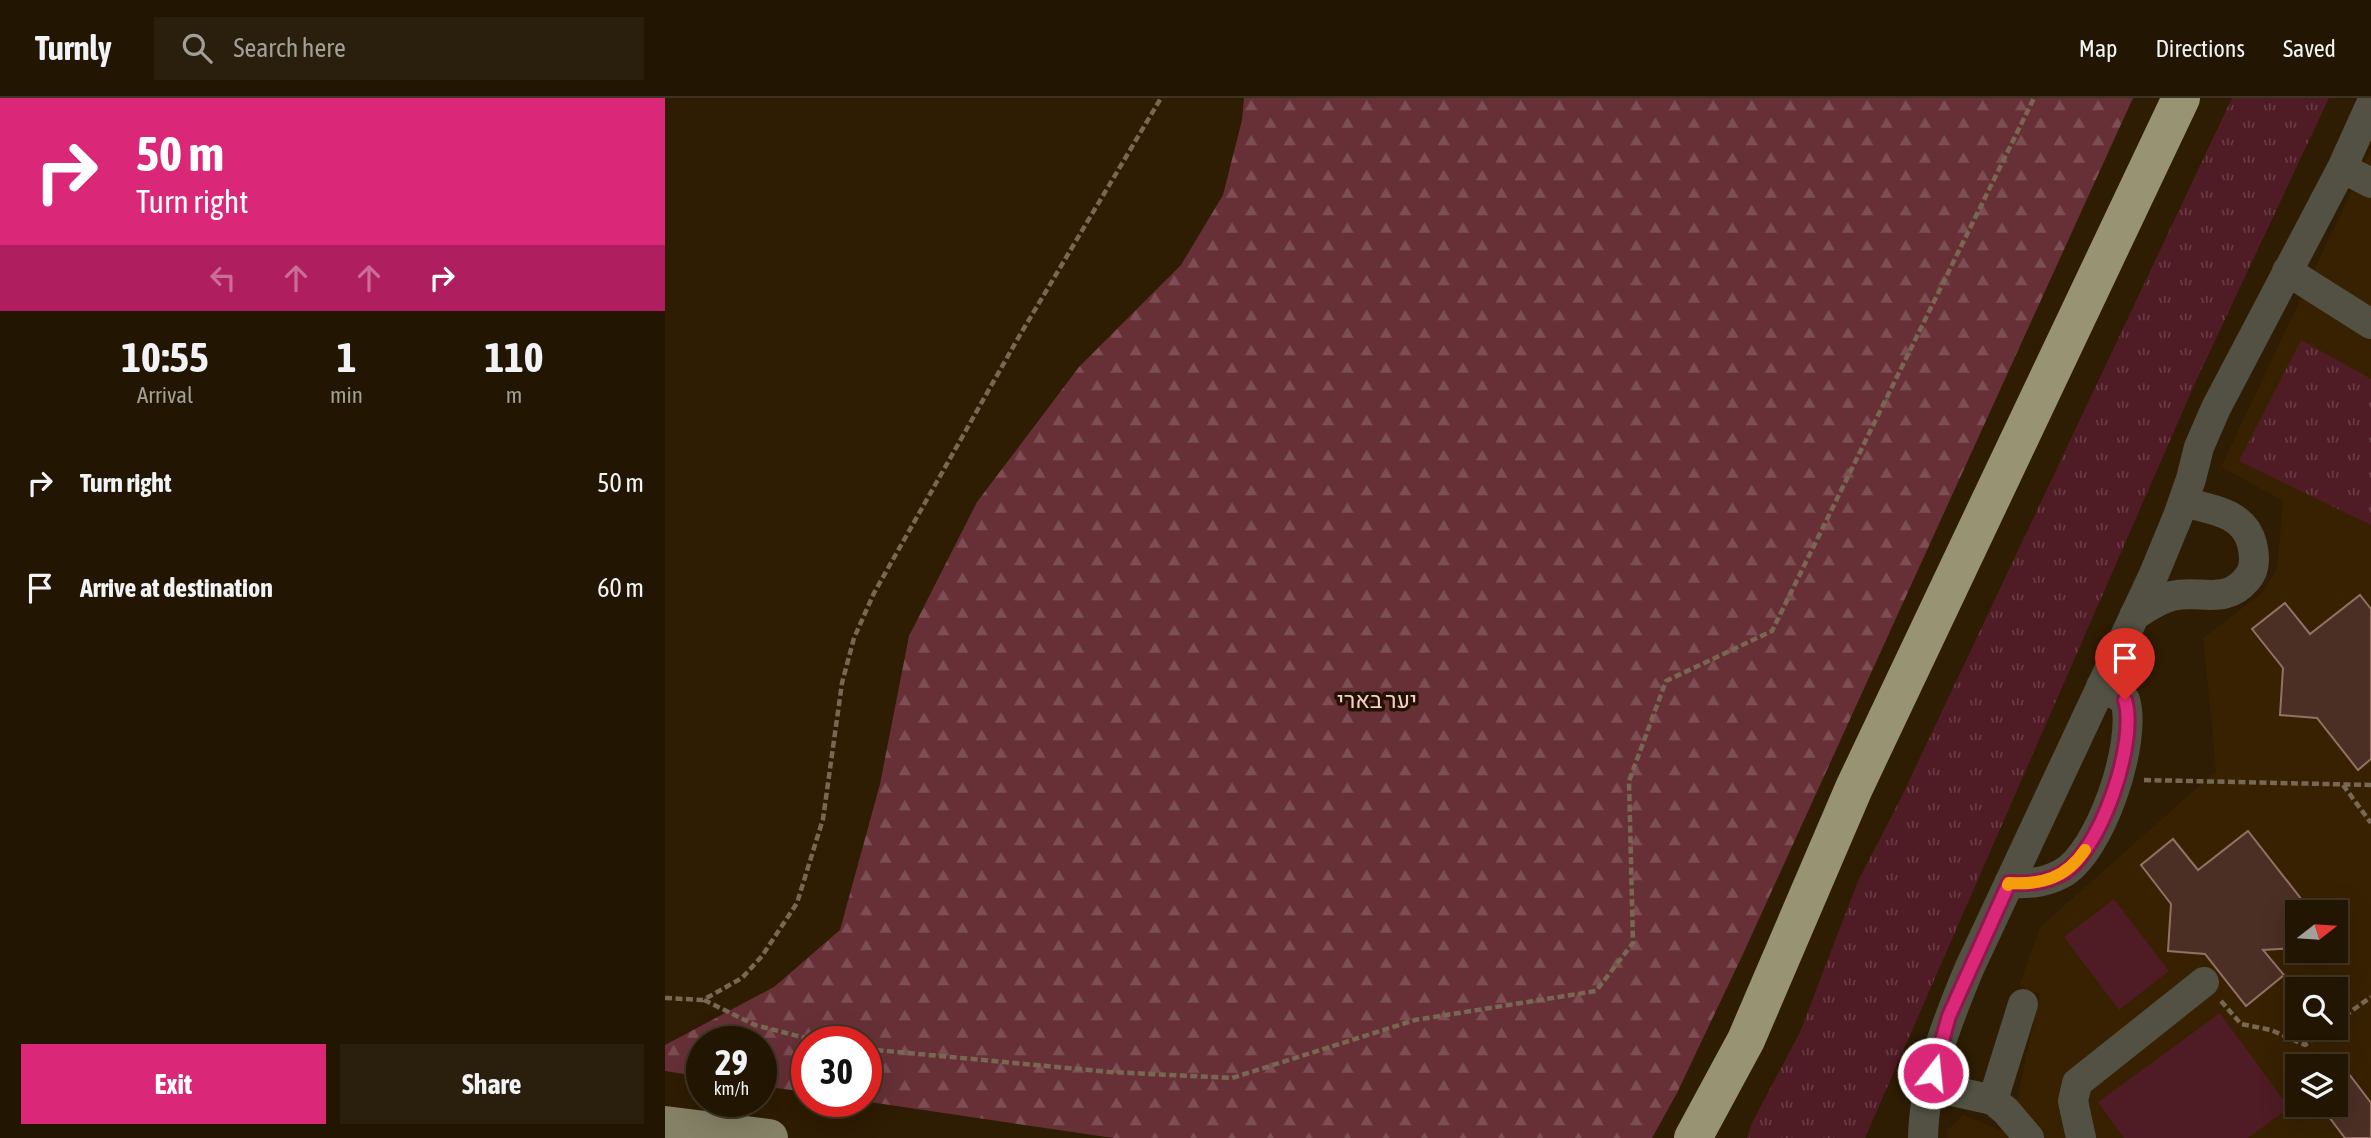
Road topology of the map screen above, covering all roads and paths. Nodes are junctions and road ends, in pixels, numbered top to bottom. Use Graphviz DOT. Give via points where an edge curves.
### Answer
graph roads {
  1 [pos="1161,98"];
  2 [pos="2034,98"];
  3 [pos="2181,98"];
  4 [pos="2371,104"];
  5 [pos="2342,167"];
  6 [pos="2371,183"];
  7 [pos="2287,271"];
  8 [pos="2371,324"];
  9 [pos="2183,502"];
  10 [pos="2134,616"];
  11 [pos="2101,686"];
  12 [pos="2117,780"];
  13 [pos="2343,784"];
  14 [pos="2371,785"];
  15 [pos="2371,823"];
  16 [pos="2009,883"];
  17 [pos="2204,982"];
  18 [pos="2371,997"];
  19 [pos="665,998"];
  20 [pos="703,1000"];
  21 [pos="2022,1004"];
  22 [pos="2348,1013"];
  23 [pos="791,1034"];
  24 [pos="2285,1036"];
  25 [pos="1746,1040"];
  26 [pos="2294,1040"];
  27 [pos="2312,1040"];
  28 [pos="882,1051"];
  29 [pos="1930,1086"];
  30 [pos="1993,1100"];
  31 [pos="665,1125"];
  32 [pos="769,1138"];
  33 [pos="1692,1138"];
  34 [pos="1718,1138"];
  35 [pos="1923,1138"];
  36 [pos="2029,1138"];
  37 [pos="2081,1138"];
  1 -- 20 [label="path" via="874,593 854,638 842,683 823,820 797,903 742,978"];
  2 -- 28 [label="path" via="1772,631 1666,681 1629,781 1633,943 1596,991 1415,1020 1232,1078 1110,1072"];
  3 -- 25 [label="highway" via="1854,788"];
  4 -- 5 [label="street"];
  5 -- 6 [label="street"];
  5 -- 7 [label="street"];
  7 -- 8 [label="street"];
  7 -- 9 [label="street" via="2215,408"];
  9 -- 10 [label="street"];
  9 -- 10 [label="street" via="2238,519 2251,538 2255,555 2252,573 2240,588 2222,596 2175,595"];
  10 -- 11 [label="street"];
  11 -- 12 [label="street" via="2125,700 2129,713"];
  11 -- 16 [label="street"];
  12 -- 13 [label="path"];
  12 -- 16 [label="street" via="2090,844 2077,862 2063,874 2031,885"];
  13 -- 14 [label="path"];
  13 -- 15 [label="path"];
  16 -- 29 [label="street" via="1949,1016"];
  17 -- 24 [label="path" via="2241,1024"];
  17 -- 37 [label="street" via="2077,1083 2073,1101"];
  18 -- 22 [label="path"];
  19 -- 20 [label="path"];
  20 -- 23 [label="path" via="755,1025"];
  21 -- 30 [label="street"];
  25 -- 33 [label="highway"];
  25 -- 34 [label="highway"];
  26 -- 27 [label="path" via="2305,1045"];
  29 -- 30 [label="street"];
  29 -- 35 [label="street"];
  30 -- 36 [label="street"];
  31 -- 32 [label="main road"];
}
